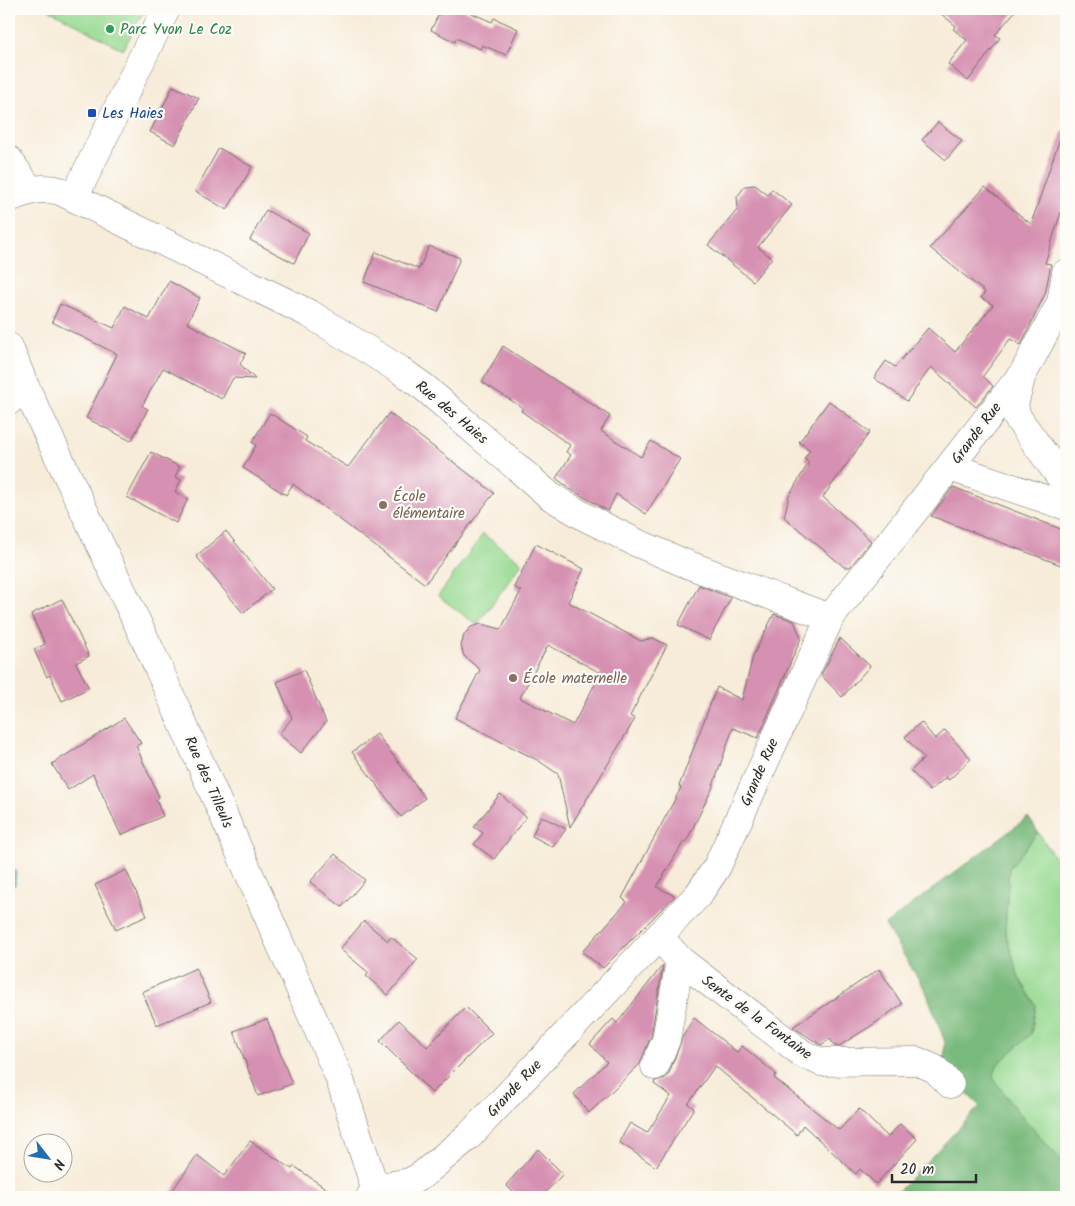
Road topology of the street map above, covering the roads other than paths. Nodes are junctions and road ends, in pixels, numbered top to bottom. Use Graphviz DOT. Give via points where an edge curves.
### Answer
graph roads {
  1 [pos="166,9"];
  2 [pos="9,160"];
  3 [pos="19,194"];
  4 [pos="74,198"];
  5 [pos="1066,273"];
  6 [pos="9,347"];
  7 [pos="1024,372"];
  8 [pos="16,392"];
  9 [pos="950,467"];
  10 [pos="1066,485"];
  11 [pos="1066,506"];
  12 [pos="830,618"];
  13 [pos="660,938"];
  14 [pos="680,960"];
  15 [pos="655,1066"];
  16 [pos="950,1084"];
  17 [pos="373,1193"];
  1 -- 4 [label="street"];
  2 -- 3 [label="street"];
  3 -- 4 [label="street, Rue des Haies" via="46,188"];
  4 -- 12 [label="street, Rue des Haies" via="310,314 392,365 425,388 550,496 584,516 684,563"];
  5 -- 7 [label="street, Grande Rue" via="1061,302"];
  6 -- 8 [label="street, Rue des Tilleuls"];
  7 -- 9 [label="street, Grande Rue"];
  7 -- 10 [label="street" via="1014,405 1017,417"];
  8 -- 17 [label="street, Rue des Tilleuls" via="153,656 339,1077"];
  9 -- 11 [label="street"];
  9 -- 12 [label="street, Grande Rue"];
  12 -- 13 [label="street, Grande Rue" via="717,867 698,896"];
  13 -- 14 [label="street, Sente de la Fontaine"];
  13 -- 17 [label="street, Grande Rue" via="469,1136 422,1176"];
  14 -- 15 [label="street" via="666,1040"];
  14 -- 16 [label="street, Sente de la Fontaine" via="810,1057 821,1062 917,1061 935,1069"];
}
